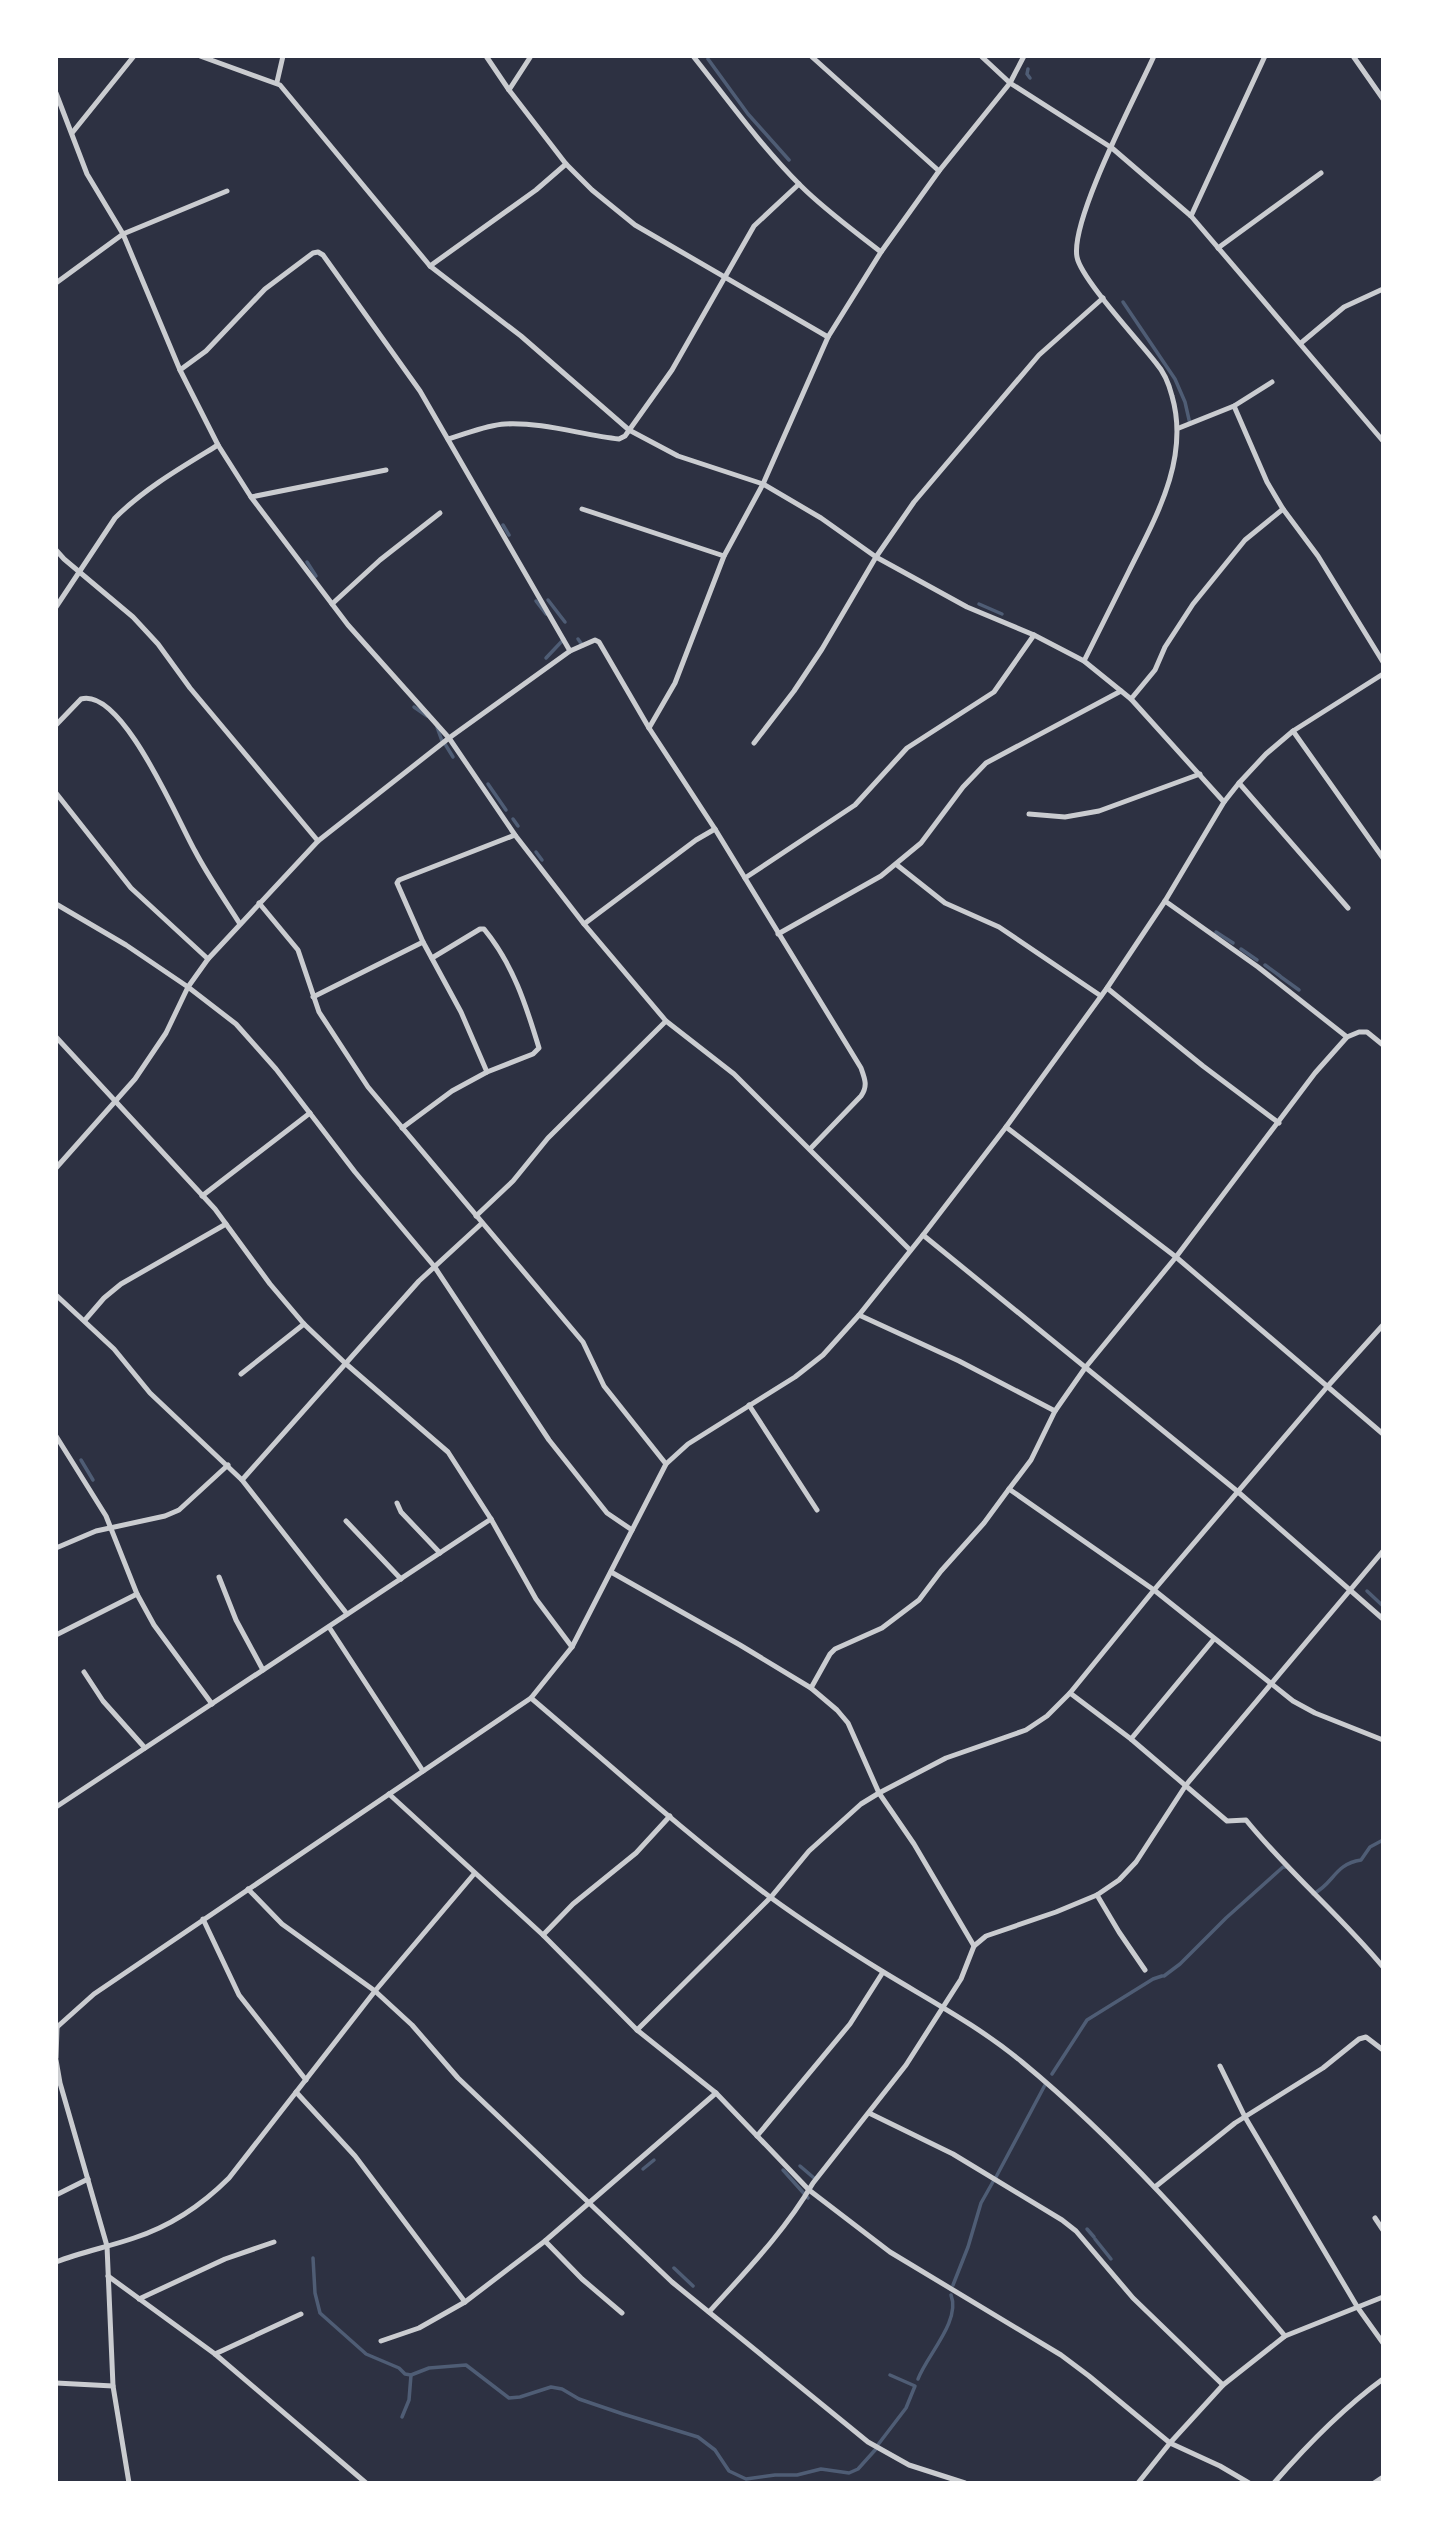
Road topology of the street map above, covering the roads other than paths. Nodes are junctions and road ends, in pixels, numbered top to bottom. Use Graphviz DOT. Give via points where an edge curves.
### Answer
graph roads {
  1 [pos="134,56"];
  2 [pos="200,56"];
  3 [pos="283,56"];
  4 [pos="486,56"];
  5 [pos="531,56"];
  6 [pos="693,56"];
  7 [pos="811,56"];
  8 [pos="981,56"];
  9 [pos="1024,56"];
  10 [pos="1154,56"];
  11 [pos="1265,56"];
  12 [pos="1353,56"];
  13 [pos="277,82"];
  14 [pos="1010,83"];
  15 [pos="509,90"];
  16 [pos="56,93"];
  17 [pos="1383,99"];
  18 [pos="72,133"];
  19 [pos="1112,148"];
  20 [pos="566,164"];
  21 [pos="939,171"];
  22 [pos="1321,173"];
  23 [pos="799,184"];
  24 [pos="227,191"];
  25 [pos="1191,216"];
  26 [pos="123,234"];
  27 [pos="1218,248"];
  28 [pos="881,252"];
  29 [pos="430,267"];
  30 [pos="725,277"];
  31 [pos="56,283"];
  32 [pos="1383,289"];
  33 [pos="1103,298"];
  34 [pos="828,337"];
  35 [pos="1301,343"];
  36 [pos="180,370"];
  37 [pos="1272,382"];
  38 [pos="1234,406"];
  39 [pos="1179,428"];
  40 [pos="629,430"];
  41 [pos="447,439"];
  42 [pos="1383,441"];
  43 [pos="218,445"];
  44 [pos="386,470"];
  45 [pos="763,484"];
  46 [pos="251,497"];
  47 [pos="582,509"];
  48 [pos="1283,509"];
  49 [pos="440,513"];
  50 [pos="56,550"];
  51 [pos="724,556"];
  52 [pos="876,557"];
  53 [pos="79,572"];
  54 [pos="332,604"];
  55 [pos="56,607"];
  56 [pos="1034,635"];
  57 [pos="570,651"];
  58 [pos="1084,661"];
  59 [pos="1383,662"];
  60 [pos="1383,674"];
  61 [pos="1121,691"];
  62 [pos="1131,699"];
  63 [pos="56,726"];
  64 [pos="649,729"];
  65 [pos="1293,731"];
  66 [pos="449,738"];
  67 [pos="754,743"];
  68 [pos="1200,774"];
  69 [pos="1239,783"];
  70 [pos="56,793"];
  71 [pos="1224,802"];
  72 [pos="1029,814"];
  73 [pos="715,829"];
  74 [pos="515,835"];
  75 [pos="318,841"];
  76 [pos="1383,858"];
  77 [pos="897,865"];
  78 [pos="745,878"];
  79 [pos="1165,901"];
  80 [pos="259,903"];
  81 [pos="56,904"];
  82 [pos="1348,908"];
  83 [pos="240,924"];
  84 [pos="584,924"];
  85 [pos="778,934"];
  86 [pos="423,942"];
  87 [pos="208,958"];
  88 [pos="432,958"];
  89 [pos="188,987"];
  90 [pos="1107,988"];
  91 [pos="1101,996"];
  92 [pos="313,997"];
  93 [pos="666,1021"];
  94 [pos="56,1037"];
  95 [pos="1347,1037"];
  96 [pos="1383,1045"];
  97 [pos="487,1072"];
  98 [pos="117,1101"];
  99 [pos="310,1113"];
  100 [pos="1279,1122"];
  101 [pos="1006,1127"];
  102 [pos="402,1128"];
  103 [pos="810,1149"];
  104 [pos="56,1168"];
  105 [pos="202,1196"];
  106 [pos="476,1216"];
  107 [pos="226,1224"];
  108 [pos="481,1224"];
  109 [pos="923,1235"];
  110 [pos="910,1250"];
  111 [pos="1176,1257"];
  112 [pos="434,1266"];
  113 [pos="56,1295"];
  114 [pos="859,1314"];
  115 [pos="85,1321"];
  116 [pos="304,1324"];
  117 [pos="1383,1325"];
  118 [pos="1377,1333"];
  119 [pos="1383,1338"];
  120 [pos="345,1363"];
  121 [pos="1085,1368"];
  122 [pos="242,1374"];
  123 [pos="1327,1387"];
  124 [pos="749,1405"];
  125 [pos="1055,1411"];
  126 [pos="1383,1434"];
  127 [pos="56,1436"];
  128 [pos="666,1464"];
  129 [pos="228,1465"];
  130 [pos="242,1480"];
  131 [pos="1009,1489"];
  132 [pos="1237,1492"];
  133 [pos="397,1503"];
  134 [pos="817,1510"];
  135 [pos="491,1519"];
  136 [pos="346,1521"];
  137 [pos="111,1526"];
  138 [pos="632,1530"];
  139 [pos="56,1548"];
  140 [pos="1383,1552"];
  141 [pos="440,1553"];
  142 [pos="611,1572"];
  143 [pos="219,1577"];
  144 [pos="401,1579"];
  145 [pos="1154,1590"];
  146 [pos="1350,1591"];
  147 [pos="137,1594"];
  148 [pos="347,1615"];
  149 [pos="1383,1619"];
  150 [pos="328,1627"];
  151 [pos="56,1635"];
  152 [pos="1214,1639"];
  153 [pos="572,1647"];
  154 [pos="263,1670"];
  155 [pos="84,1672"];
  156 [pos="1271,1685"];
  157 [pos="811,1688"];
  158 [pos="1070,1693"];
  159 [pos="530,1698"];
  160 [pos="212,1704"];
  161 [pos="1131,1739"];
  162 [pos="1383,1740"];
  163 [pos="145,1748"];
  164 [pos="423,1771"];
  165 [pos="1186,1785"];
  166 [pos="879,1793"];
  167 [pos="388,1794"];
  168 [pos="56,1807"];
  169 [pos="670,1816"];
  170 [pos="474,1874"];
  171 [pos="248,1889"];
  172 [pos="1097,1895"];
  173 [pos="771,1897"];
  174 [pos="203,1919"];
  175 [pos="543,1935"];
  176 [pos="974,1946"];
  177 [pos="1383,1967"];
  178 [pos="1145,1970"];
  179 [pos="883,1972"];
  180 [pos="375,1991"];
  181 [pos="942,2007"];
  182 [pos="57,2028"];
  183 [pos="637,2030"];
  184 [pos="1383,2050"];
  185 [pos="56,2059"];
  186 [pos="1220,2066"];
  187 [pos="306,2080"];
  188 [pos="296,2092"];
  189 [pos="716,2093"];
  190 [pos="869,2113"];
  191 [pos="1245,2117"];
  192 [pos="757,2136"];
  193 [pos="88,2179"];
  194 [pos="1155,2187"];
  195 [pos="809,2190"];
  196 [pos="56,2195"];
  197 [pos="590,2202"];
  198 [pos="1375,2218"];
  199 [pos="1383,2230"];
  200 [pos="545,2241"];
  201 [pos="274,2242"];
  202 [pos="107,2246"];
  203 [pos="56,2263"];
  204 [pos="108,2276"];
  205 [pos="1383,2297"];
  206 [pos="139,2299"];
  207 [pos="465,2302"];
  208 [pos="1358,2308"];
  209 [pos="709,2312"];
  210 [pos="622,2313"];
  211 [pos="301,2314"];
  212 [pos="1285,2336"];
  213 [pos="381,2341"];
  214 [pos="1383,2343"];
  215 [pos="215,2354"];
  216 [pos="1383,2379"];
  217 [pos="56,2383"];
  218 [pos="1223,2385"];
  219 [pos="113,2386"];
  220 [pos="1170,2443"];
  221 [pos="1383,2477"];
  222 [pos="129,2483"];
  223 [pos="366,2483"];
  224 [pos="965,2483"];
  225 [pos="1138,2483"];
  226 [pos="1249,2483"];
  227 [pos="1274,2483"];
  228 [pos="1374,2483"];
  1 -- 18 [label="street"];
  2 -- 13 [label="street"];
  3 -- 13 [label="street"];
  4 -- 15 [label="street"];
  5 -- 15 [label="street"];
  6 -- 23 [label="street"];
  7 -- 21 [label="street"];
  8 -- 14 [label="street"];
  9 -- 14 [label="street"];
  10 -- 19 [label="street"];
  11 -- 25 [label="street"];
  12 -- 17 [label="street"];
  13 -- 29 [label="street"];
  14 -- 19 [label="street"];
  14 -- 21 [label="street"];
  15 -- 20 [label="street"];
  16 -- 18 [label="street"];
  18 -- 26 [label="street" via="94,188"];
  19 -- 25 [label="street"];
  19 -- 33 [label="street" via="1088,199 1076,241 1083,272"];
  20 -- 29 [label="street" via="527,198"];
  20 -- 30 [label="street" via="635,225"];
  21 -- 28 [label="street"];
  22 -- 27 [label="street"];
  23 -- 28 [label="street"];
  23 -- 30 [label="street" via="754,226"];
  24 -- 26 [label="street"];
  25 -- 27 [label="street"];
  26 -- 31 [label="street"];
  26 -- 36 [label="street"];
  27 -- 35 [label="street"];
  28 -- 34 [label="street"];
  29 -- 40 [label="street" via="521,336"];
  30 -- 34 [label="street"];
  30 -- 40 [label="street" via="672,370"];
  32 -- 35 [label="street" via="1344,307"];
  33 -- 39 [label="street" via="1160,367"];
  33 -- 52 [label="street" via="1039,355 914,502"];
  34 -- 45 [label="street"];
  35 -- 42 [label="street"];
  36 -- 41 [label="street" via="206,351 265,289 318,252 419,391"];
  36 -- 43 [label="street"];
  37 -- 38 [label="street"];
  38 -- 39 [label="street"];
  38 -- 48 [label="street"];
  39 -- 58 [label="street" via="1174,467 1158,512"];
  40 -- 41 [label="street" via="619,439 508,424"];
  40 -- 45 [label="street" via="678,456"];
  41 -- 57 [label="street"];
  43 -- 46 [label="street"];
  43 -- 53 [label="street" via="126,508"];
  44 -- 46 [label="street"];
  45 -- 51 [label="street"];
  45 -- 52 [label="street"];
  46 -- 54 [label="street"];
  47 -- 51 [label="street"];
  48 -- 59 [label="street" via="1318,556"];
  48 -- 62 [label="street" via="1245,541 1193,604 1155,670"];
  49 -- 54 [label="street" via="389,551"];
  50 -- 53 [label="street"];
  51 -- 64 [label="street" via="675,683"];
  52 -- 56 [label="street" via="967,607"];
  52 -- 67 [label="street" via="822,649"];
  53 -- 55 [label="street"];
  53 -- 75 [label="street" via="158,644"];
  54 -- 66 [label="street"];
  56 -- 58 [label="street"];
  56 -- 78 [label="street" via="994,692 907,748 855,805"];
  57 -- 64 [label="street" via="595,639 599,642"];
  57 -- 66 [label="street"];
  58 -- 61 [label="street"];
  60 -- 65 [label="street"];
  61 -- 62 [label="street"];
  61 -- 77 [label="street" via="986,764"];
  62 -- 68 [label="street"];
  63 -- 83 [label="street" via="80,699 89,696 111,709 149,760 197,854"];
  64 -- 73 [label="street"];
  65 -- 69 [label="street"];
  65 -- 76 [label="street"];
  66 -- 74 [label="street"];
  66 -- 75 [label="street"];
  68 -- 71 [label="street"];
  68 -- 72 [label="street" via="1099,811 1065,817"];
  69 -- 71 [label="street"];
  69 -- 82 [label="street"];
  70 -- 87 [label="street" via="131,888"];
  71 -- 79 [label="street"];
  73 -- 78 [label="street"];
  73 -- 84 [label="street"];
  74 -- 84 [label="street"];
  74 -- 86 [label="street" via="399,880 397,887"];
  75 -- 80 [label="street"];
  77 -- 85 [label="street"];
  77 -- 91 [label="street" via="945,903 999,927"];
  78 -- 85 [label="street"];
  79 -- 90 [label="street"];
  79 -- 95 [label="street"];
  80 -- 83 [label="street"];
  80 -- 92 [label="street" via="298,950"];
  81 -- 89 [label="street"];
  83 -- 87 [label="street"];
  84 -- 93 [label="street"];
  85 -- 103 [label="street" via="866,1082 861,1096"];
  86 -- 88 [label="street"];
  86 -- 92 [label="street"];
  87 -- 89 [label="street"];
  88 -- 97 [label="street"];
  88 -- 97 [label="street" via="484,929 521,989 540,1048"];
  89 -- 98 [label="street" via="166,1033"];
  89 -- 99 [label="street" via="236,1024"];
  90 -- 91 [label="street"];
  90 -- 100 [label="street"];
  91 -- 101 [label="street"];
  92 -- 102 [label="street" via="368,1087"];
  93 -- 103 [label="street" via="734,1074"];
  93 -- 106 [label="street"];
  94 -- 98 [label="street"];
  95 -- 96 [label="street" via="1367,1032"];
  95 -- 100 [label="street"];
  97 -- 102 [label="street"];
  98 -- 104 [label="street"];
  98 -- 105 [label="street"];
  99 -- 105 [label="street"];
  99 -- 112 [label="street"];
  100 -- 111 [label="street"];
  101 -- 109 [label="street"];
  101 -- 111 [label="street"];
  102 -- 106 [label="street"];
  103 -- 110 [label="street"];
  105 -- 107 [label="street"];
  106 -- 108 [label="street"];
  107 -- 115 [label="street" via="121,1284"];
  107 -- 116 [label="street"];
  108 -- 112 [label="street"];
  108 -- 128 [label="street" via="583,1342 604,1386"];
  109 -- 110 [label="street"];
  109 -- 121 [label="street"];
  110 -- 114 [label="street"];
  111 -- 121 [label="street"];
  111 -- 123 [label="street"];
  112 -- 120 [label="street"];
  112 -- 138 [label="street" via="549,1440 607,1513"];
  113 -- 115 [label="street"];
  114 -- 124 [label="street" via="823,1355"];
  114 -- 125 [label="street"];
  115 -- 129 [label="street" via="150,1393"];
  116 -- 120 [label="street"];
  116 -- 122 [label="street"];
  117 -- 118 [label="street"];
  118 -- 119 [label="street"];
  118 -- 123 [label="street"];
  120 -- 130 [label="street"];
  120 -- 135 [label="street" via="448,1452"];
  121 -- 125 [label="street"];
  121 -- 132 [label="street"];
  123 -- 126 [label="street"];
  123 -- 132 [label="street"];
  124 -- 128 [label="street" via="688,1444"];
  124 -- 134 [label="street"];
  125 -- 131 [label="street" via="1031,1460"];
  127 -- 137 [label="street"];
  128 -- 138 [label="street"];
  129 -- 130 [label="street"];
  129 -- 137 [label="street" via="179,1510"];
  130 -- 148 [label="street"];
  131 -- 145 [label="street"];
  131 -- 157 [label="street" via="926,1593 882,1628 835,1649"];
  132 -- 145 [label="street"];
  132 -- 146 [label="street"];
  133 -- 141 [label="street"];
  135 -- 141 [label="street"];
  135 -- 153 [label="street" via="536,1599"];
  136 -- 144 [label="street"];
  137 -- 139 [label="street"];
  137 -- 147 [label="street"];
  138 -- 142 [label="street"];
  140 -- 146 [label="street"];
  141 -- 144 [label="street"];
  142 -- 153 [label="street"];
  142 -- 157 [label="street"];
  143 -- 154 [label="street"];
  144 -- 148 [label="street"];
  145 -- 152 [label="street"];
  145 -- 158 [label="street"];
  146 -- 149 [label="street"];
  146 -- 156 [label="street"];
  147 -- 151 [label="street"];
  147 -- 160 [label="street"];
  148 -- 150 [label="street"];
  150 -- 154 [label="street"];
  150 -- 164 [label="street"];
  152 -- 156 [label="street"];
  152 -- 161 [label="street"];
  153 -- 159 [label="street"];
  154 -- 160 [label="street"];
  155 -- 163 [label="street"];
  156 -- 162 [label="street" via="1315,1713"];
  156 -- 165 [label="street"];
  157 -- 166 [label="street" via="849,1723"];
  158 -- 161 [label="street"];
  158 -- 166 [label="street" via="1026,1730 946,1758"];
  159 -- 164 [label="street"];
  159 -- 169 [label="street"];
  160 -- 163 [label="street"];
  161 -- 165 [label="street"];
  163 -- 168 [label="street"];
  164 -- 167 [label="street"];
  165 -- 172 [label="street" via="1136,1862"];
  165 -- 177 [label="street" via="1227,1821 1246,1820"];
  166 -- 173 [label="street" via="809,1851"];
  166 -- 176 [label="street"];
  167 -- 170 [label="street"];
  167 -- 171 [label="street"];
  169 -- 173 [label="street"];
  169 -- 175 [label="street" via="636,1853"];
  170 -- 175 [label="street"];
  170 -- 180 [label="street"];
  171 -- 174 [label="street"];
  171 -- 180 [label="street" via="282,1924"];
  172 -- 176 [label="street" via="986,1936"];
  172 -- 178 [label="street"];
  173 -- 179 [label="street"];
  173 -- 183 [label="street"];
  174 -- 182 [label="street" via="94,1994"];
  174 -- 187 [label="street" via="239,1995"];
  175 -- 183 [label="street"];
  176 -- 181 [label="street" via="961,1979"];
  179 -- 181 [label="street"];
  179 -- 192 [label="street" via="843,2034"];
  180 -- 187 [label="street"];
  180 -- 197 [label="street" via="478,2097"];
  181 -- 190 [label="street"];
  181 -- 194 [label="street" via="1018,2059 1071,2103"];
  182 -- 185 [label="street"];
  183 -- 189 [label="street"];
  184 -- 191 [label="street" via="1366,2037 1359,2039 1323,2068"];
  185 -- 193 [label="street"];
  186 -- 191 [label="street"];
  187 -- 188 [label="street"];
  188 -- 202 [label="street" via="208,2198 179,2218"];
  188 -- 207 [label="street" via="362,2165"];
  189 -- 192 [label="street"];
  189 -- 197 [label="street"];
  190 -- 195 [label="street"];
  190 -- 218 [label="street" via="988,2174 1062,2220 1140,2306"];
  191 -- 194 [label="street"];
  191 -- 208 [label="street"];
  192 -- 195 [label="street"];
  193 -- 196 [label="street"];
  193 -- 202 [label="street"];
  194 -- 212 [label="street"];
  195 -- 209 [label="street" via="779,2234"];
  195 -- 220 [label="street" via="890,2252 1061,2355"];
  197 -- 200 [label="street"];
  197 -- 209 [label="street"];
  198 -- 199 [label="street"];
  200 -- 207 [label="street"];
  200 -- 210 [label="street"];
  201 -- 206 [label="street"];
  202 -- 203 [label="street"];
  202 -- 204 [label="street"];
  204 -- 206 [label="street"];
  204 -- 219 [label="street"];
  205 -- 208 [label="street"];
  206 -- 215 [label="street"];
  207 -- 213 [label="street" via="419,2328"];
  208 -- 212 [label="street"];
  208 -- 214 [label="street"];
  209 -- 224 [label="street" via="876,2447 909,2465"];
  211 -- 215 [label="street"];
  212 -- 218 [label="street"];
  215 -- 223 [label="street"];
  216 -- 227 [label="street" via="1304,2449"];
  217 -- 219 [label="street"];
  218 -- 220 [label="street"];
  219 -- 222 [label="street"];
  220 -- 225 [label="street"];
  220 -- 226 [label="street"];
  221 -- 228 [label="street"];
}
